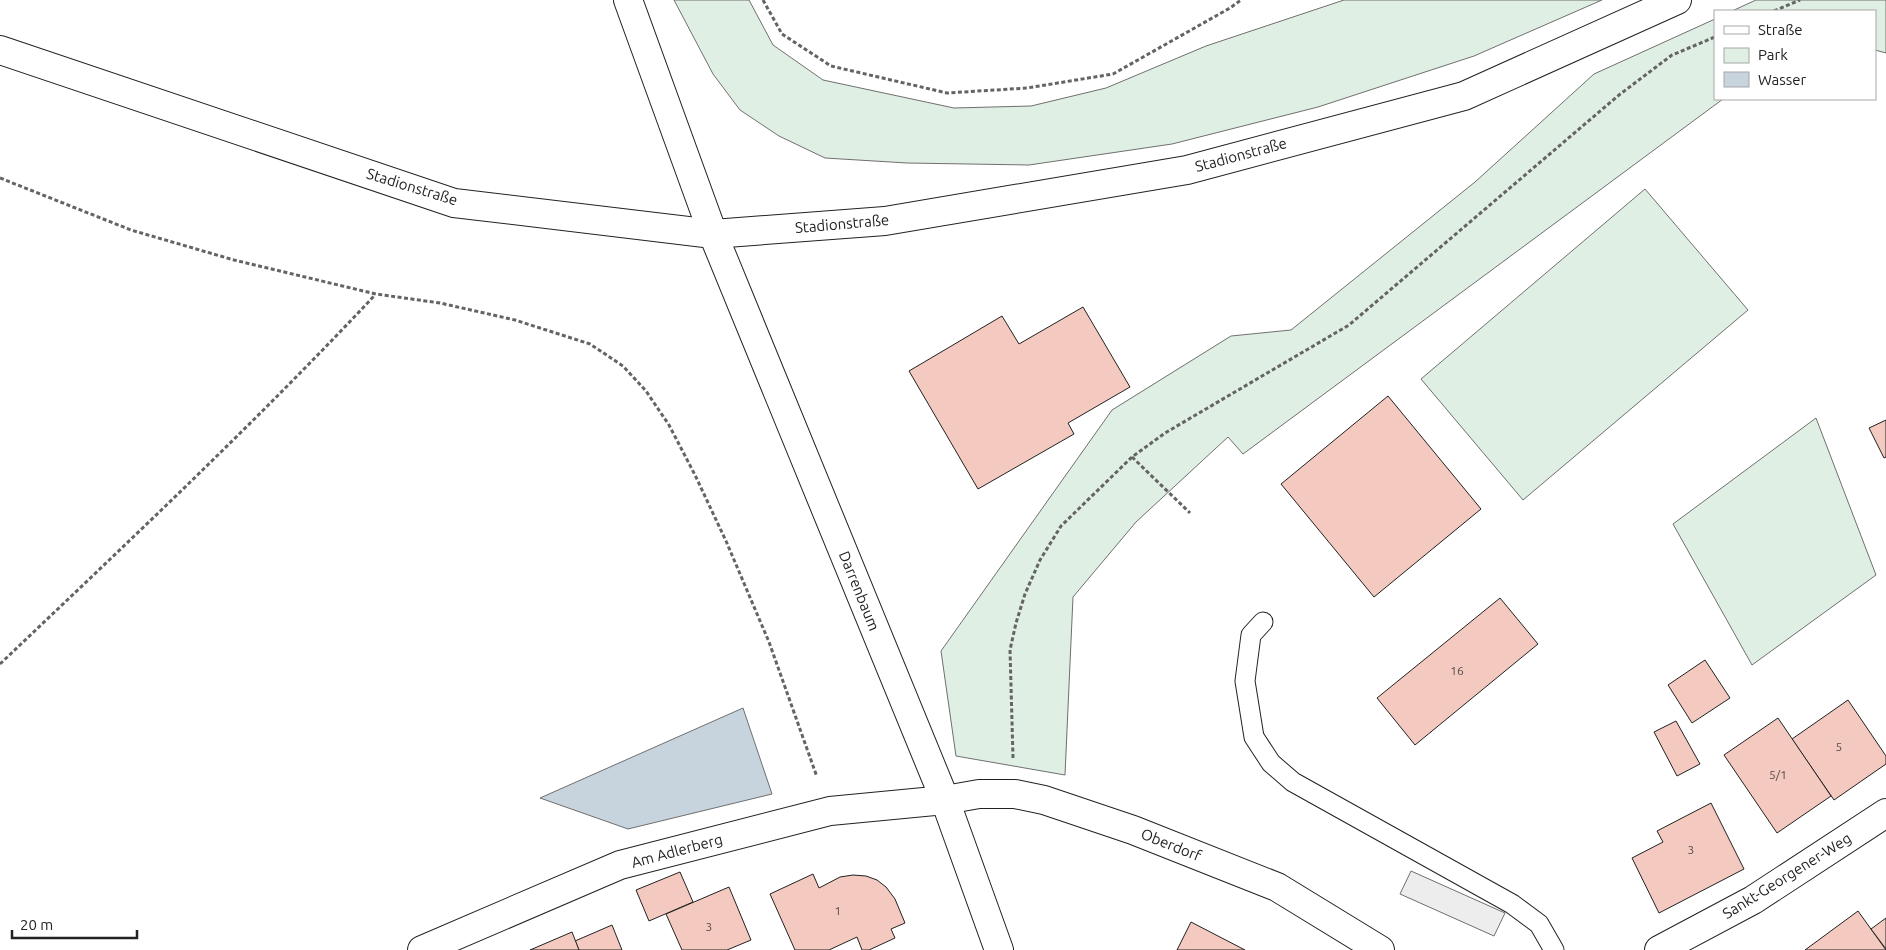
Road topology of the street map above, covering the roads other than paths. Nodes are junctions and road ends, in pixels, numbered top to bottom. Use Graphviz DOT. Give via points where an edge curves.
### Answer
graph roads {
  1 [pos="628,0"];
  2 [pos="1677,0"];
  3 [pos="0,50"];
  4 [pos="713,234"];
  5 [pos="1263,622"];
  6 [pos="945,800"];
  7 [pos="1886,813"];
  8 [pos="422,950"];
  9 [pos="999,950"];
  10 [pos="1380,950"];
  11 [pos="1554,950"];
  12 [pos="1659,950"];
  1 -- 4 [label="street, Darrenbaum"];
  2 -- 4 [label="street, Stadionstraße" via="1464,96 1187,170 885,221"];
  3 -- 4 [label="street, Stadionstraße" via="454,203"];
  4 -- 6 [label="street, Darrenbaum"];
  5 -- 11 [label="lane" via="1251,635 1244,681 1254,737 1271,763 1293,782 1512,904 1539,924"];
  6 -- 8 [label="street, Am Adlerberg" via="830,811 620,865"];
  6 -- 9 [label="street, Darrenbaum"];
  6 -- 10 [label="street, Oberdorf" via="979,794 1015,794 1044,800 1133,830 1277,887"];
  7 -- 12 [label="street, Sankt-Georgener-Weg" via="1753,900"];
}
